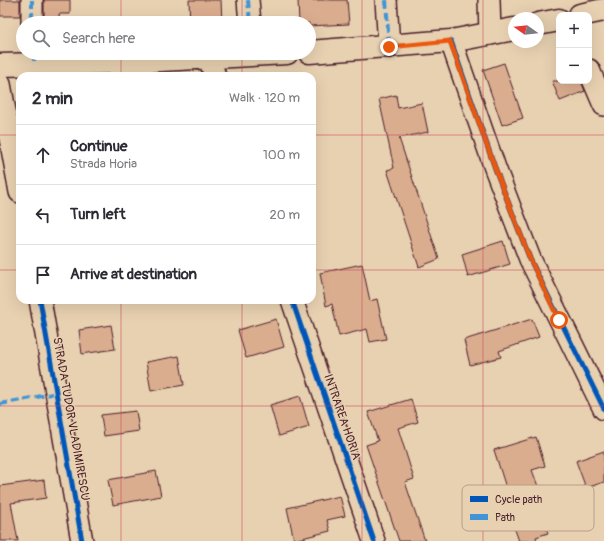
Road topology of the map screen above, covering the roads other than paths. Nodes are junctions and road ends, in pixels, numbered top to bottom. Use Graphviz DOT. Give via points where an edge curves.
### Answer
graph roads {
  1 [pos="32,0"];
  2 [pos="248,0"];
  3 [pos="386,0"];
  4 [pos="489,0"];
  5 [pos="604,10"];
  6 [pos="592,12"];
  7 [pos="32,16"];
  8 [pos="249,16"];
  9 [pos="556,21"];
  10 [pos="544,23"];
  11 [pos="508,30"];
  12 [pos="490,34"];
  13 [pos="450,41"];
  14 [pos="389,47"];
  15 [pos="316,52"];
  16 [pos="24,60"];
  17 [pos="74,60"];
  18 [pos="233,60"];
  19 [pos="0,65"];
  20 [pos="212,67"];
  21 [pos="592,77"];
  22 [pos="0,84"];
  23 [pos="604,105"];
  24 [pos="16,170"];
  25 [pos="41,304"];
  26 [pos="293,304"];
  27 [pos="604,409"];
  28 [pos="82,541"];
  29 [pos="374,541"];
  1 -- 7 [label="street"];
  2 -- 8 [label="street"];
  3 -- 14 [label="street"];
  4 -- 12 [label="street"];
  5 -- 6 [label="main road"];
  9 -- 10 [label="main road"];
  11 -- 12 [label="main road"];
  12 -- 13 [label="main road"];
  13 -- 14 [label="main road"];
  13 -- 27 [label="street" via="530,259"];
  14 -- 15 [label="main road"];
  16 -- 19 [label="main road"];
  17 -- 20 [label="main road"];
  18 -- 20 [label="main road"];
  21 -- 23 [label="street"];
  22 -- 24 [label="street"];
  25 -- 28 [label="street, STRADA TUDOR VLADIMIRESCU"];
  26 -- 29 [label="street, INTRAREA HORIA"];
}
